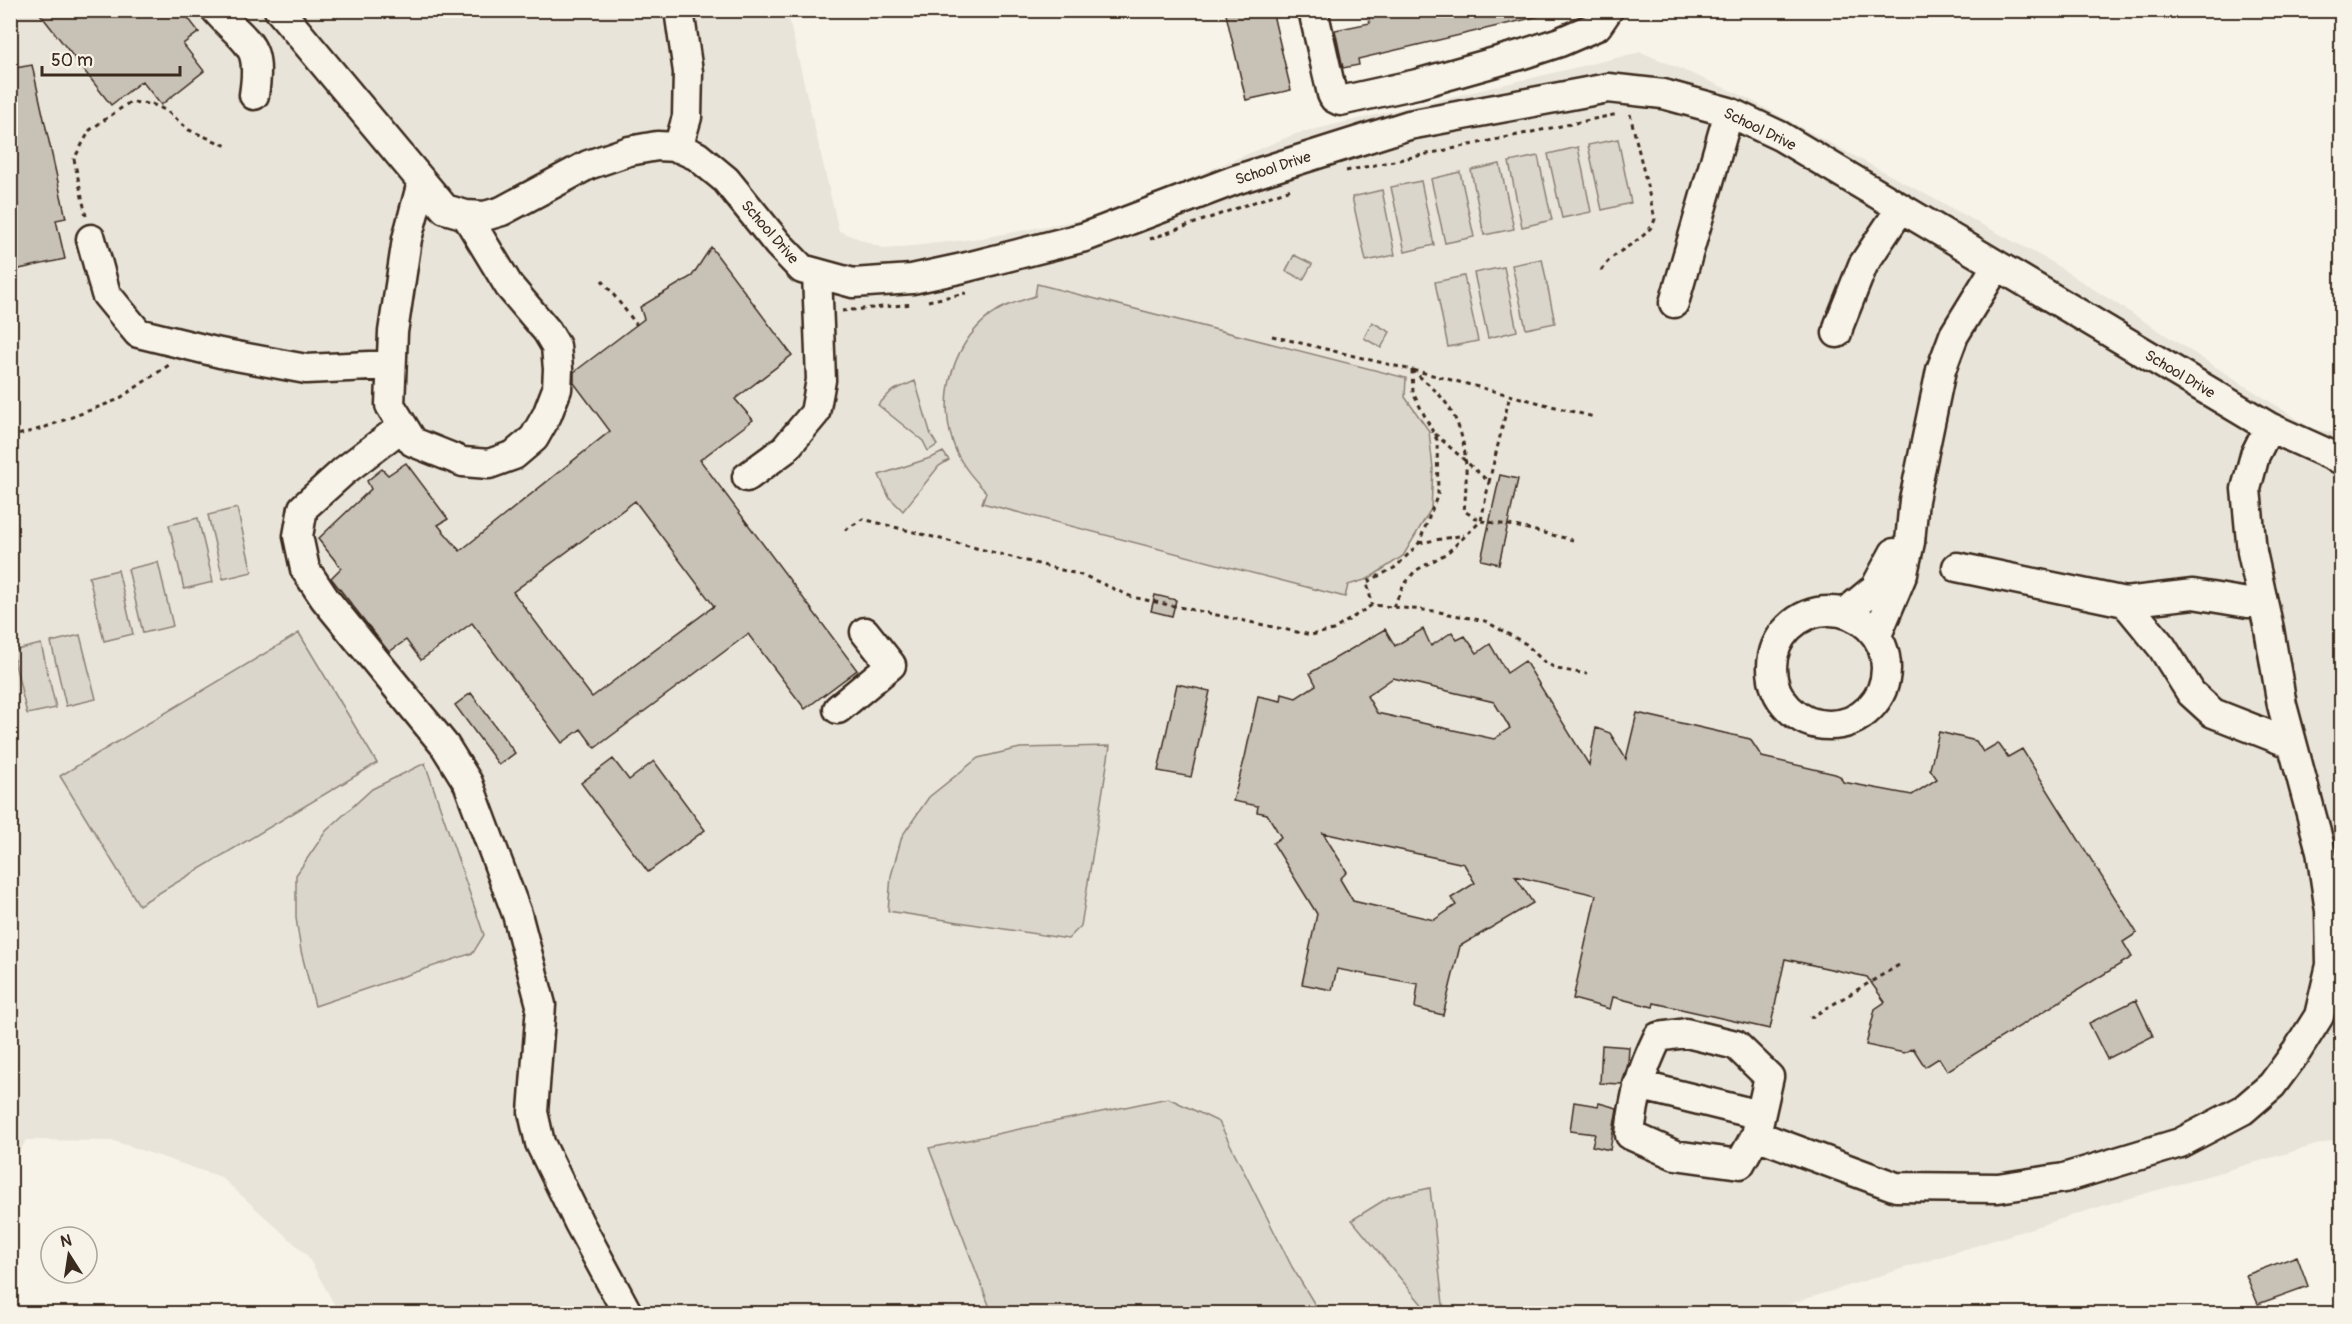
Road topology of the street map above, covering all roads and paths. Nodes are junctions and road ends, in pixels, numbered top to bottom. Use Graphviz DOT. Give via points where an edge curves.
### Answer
graph roads {
  1 [pos="216,10"];
  2 [pos="679,10"];
  3 [pos="1313,10"];
  4 [pos="1608,10"];
  5 [pos="292,15"];
  6 [pos="250,42"];
  7 [pos="254,95"];
  8 [pos="1729,112"];
  9 [pos="227,146"];
  10 [pos="678,148"];
  11 [pos="1344,172"];
  12 [pos="422,182"];
  13 [pos="1301,185"];
  14 [pos="1901,208"];
  15 [pos="466,215"];
  16 [pos="91,238"];
  17 [pos="1143,242"];
  18 [pos="1997,265"];
  19 [pos="1601,271"];
  20 [pos="818,273"];
  21 [pos="602,280"];
  22 [pos="974,290"];
  23 [pos="1674,303"];
  24 [pos="837,311"];
  25 [pos="637,325"];
  26 [pos="1837,333"];
  27 [pos="1272,336"];
  28 [pos="196,348"];
  29 [pos="391,365"];
  30 [pos="1412,370"];
  31 [pos="1510,395"];
  32 [pos="1594,417"];
  33 [pos="403,426"];
  34 [pos="2269,427"];
  35 [pos="1434,433"];
  36 [pos="10,437"];
  37 [pos="1466,460"];
  38 [pos="2342,460"];
  39 [pos="747,477"];
  40 [pos="1489,482"];
  41 [pos="1914,500"];
  42 [pos="1481,521"];
  43 [pos="845,530"];
  44 [pos="1466,535"];
  45 [pos="1573,540"];
  46 [pos="1419,543"];
  47 [pos="1958,567"];
  48 [pos="2125,602"];
  49 [pos="2263,602"];
  50 [pos="1372,605"];
  51 [pos="1393,607"];
  52 [pos="1846,612"];
  53 [pos="865,632"];
  54 [pos="1877,635"];
  55 [pos="1587,674"];
  56 [pos="838,709"];
  57 [pos="2292,744"];
  58 [pos="2336,911"];
  59 [pos="1899,965"];
  60 [pos="1810,1018"];
  61 [pos="1638,1085"];
  62 [pos="1758,1125"];
  63 [pos="628,1314"];
  1 -- 6 [label="street"];
  2 -- 10 [label="street" via="688,72 687,117"];
  3 -- 4 [label="street" via="1332,94 1341,101 1417,84 1560,42 1597,26"];
  5 -- 6 [label="street"];
  5 -- 12 [label="street, School Drive"];
  6 -- 7 [label="street" via="258,68"];
  8 -- 14 [label="street, School Drive" via="1780,136"];
  8 -- 20 [label="street, School Drive" via="1663,94 1608,88 1409,125 1245,176 1085,237 963,268 912,279 853,283"];
  8 -- 23 [label="street"];
  9 -- 16 [label="path" via="189,130 152,104 130,102 102,120 90,130 74,159"];
  10 -- 15 [label="street, School Drive" via="657,146 629,151 588,165 502,211 485,216"];
  10 -- 20 [label="street, School Drive" via="697,156 726,180 802,269"];
  11 -- 19 [label="path" via="1628,112 1655,219 1652,227"];
  12 -- 15 [label="street, School Drive" via="445,209"];
  12 -- 29 [label="street" via="407,239"];
  13 -- 17 [label="path"];
  14 -- 18 [label="street, School Drive"];
  14 -- 26 [label="street" via="1863,265"];
  15 -- 33 [label="street" via="509,286 556,346 557,389 534,438 514,455 489,464 463,462 413,442"];
  16 -- 28 [label="street" via="106,294 138,333"];
  18 -- 34 [label="street, School Drive"];
  18 -- 41 [label="street" via="1954,336 1941,370"];
  20 -- 39 [label="street" via="821,380 815,413 784,450"];
  21 -- 25 [label="path"];
  22 -- 24 [label="path" via="900,306"];
  27 -- 30 [label="path"];
  28 -- 29 [label="street" via="306,369"];
  28 -- 36 [label="path" via="117,400"];
  29 -- 33 [label="street" via="390,405"];
  30 -- 31 [label="path"];
  30 -- 35 [label="path" via="1413,393"];
  30 -- 37 [label="path" via="1443,399 1454,418"];
  31 -- 32 [label="path"];
  31 -- 40 [label="path"];
  33 -- 63 [label="street" via="303,508 298,536 305,569 445,746 468,783 517,914 541,1005 533,1112 540,1143"];
  34 -- 38 [label="street, School Drive"];
  34 -- 49 [label="street" via="2255,455 2246,489"];
  35 -- 37 [label="path"];
  35 -- 46 [label="path" via="1438,494"];
  37 -- 40 [label="path"];
  37 -- 42 [label="path" via="1464,511"];
  40 -- 42 [label="path"];
  41 -- 52 [label="street" via="1890,563 1875,588"];
  41 -- 54 [label="street" via="1903,573"];
  42 -- 44 [label="path"];
  42 -- 45 [label="path"];
  43 -- 50 [label="path" via="863,519 1085,576 1132,597 1311,635 1333,630"];
  44 -- 46 [label="path"];
  44 -- 51 [label="path" via="1446,553 1415,571"];
  46 -- 50 [label="path" via="1396,567 1367,582"];
  47 -- 48 [label="street"];
  48 -- 49 [label="street" via="2193,594"];
  48 -- 57 [label="street" via="2162,646 2191,693 2212,713"];
  49 -- 57 [label="street"];
  50 -- 51 [label="path"];
  51 -- 55 [label="path" via="1434,610 1485,621 1526,644 1557,669"];
  52 -- 54 [label="street"];
  52 -- 54 [label="street" via="1826,610 1807,615 1790,625 1779,641 1772,660 1773,679 1780,698 1792,711 1808,721 1826,725 1844,723 1874,704 1887,670 1885,652"];
  53 -- 56 [label="street" via="891,665"];
  57 -- 58 [label="street"];
  58 -- 62 [label="street" via="2331,965 2319,1016 2297,1051 2272,1085 2243,1110 2180,1143 2064,1178 2009,1186 1896,1187"];
  59 -- 60 [label="path"];
  61 -- 62 [label="street"];
  61 -- 62 [label="street" via="1630,1135 1675,1155 1740,1164"];
  61 -- 62 [label="street" via="1658,1037 1686,1033 1737,1045 1769,1077"];
}
